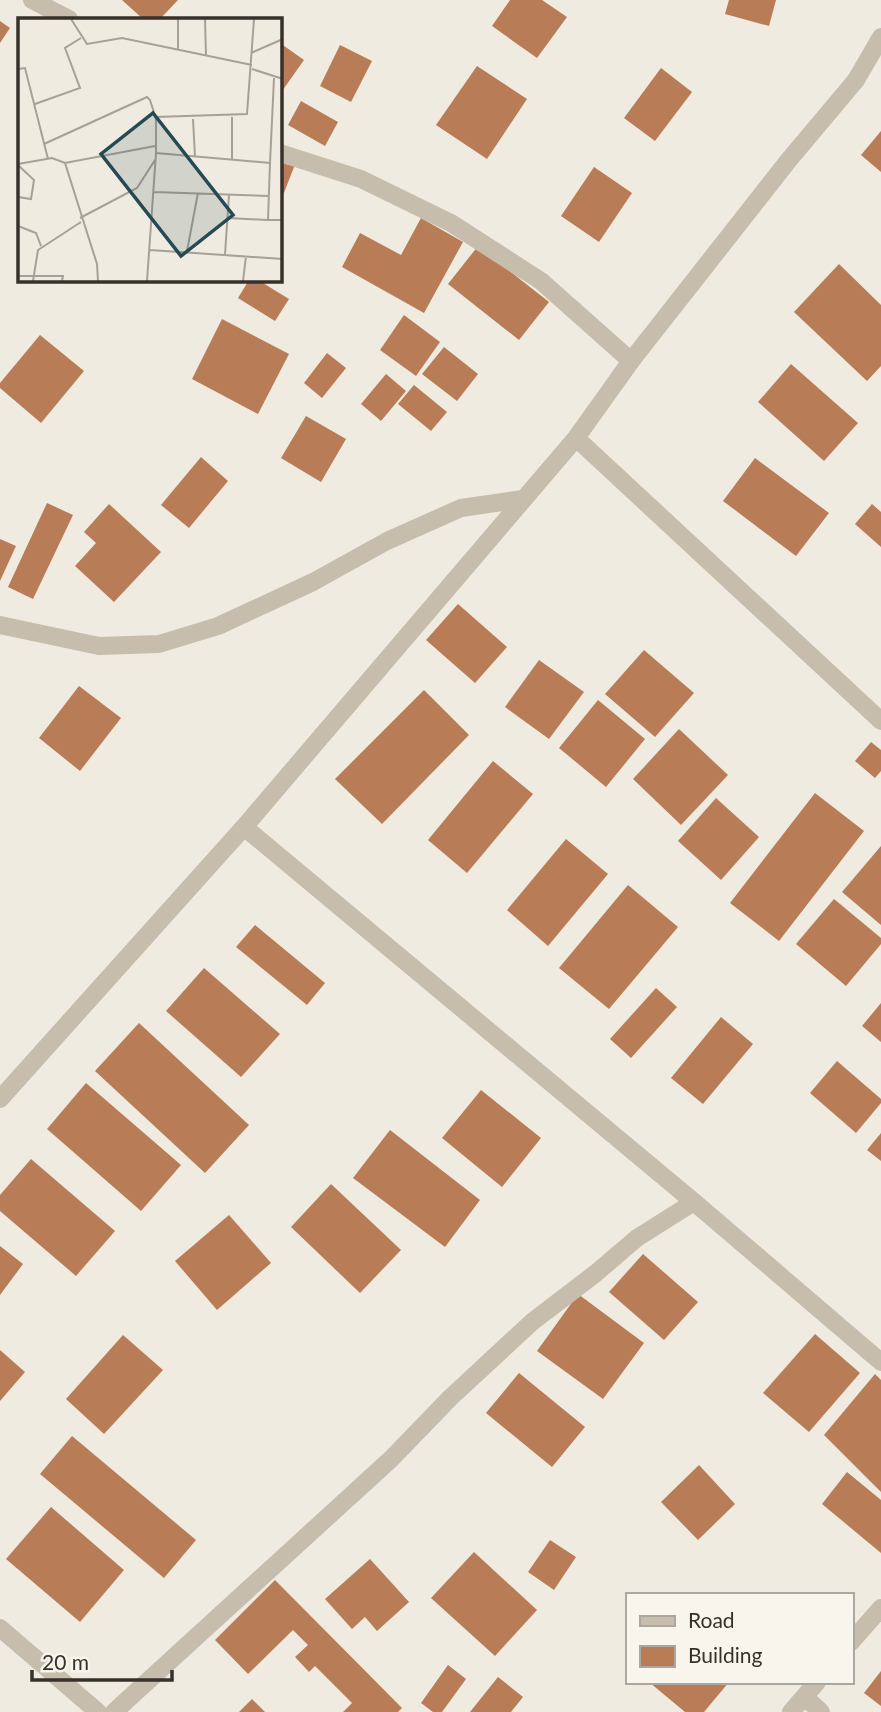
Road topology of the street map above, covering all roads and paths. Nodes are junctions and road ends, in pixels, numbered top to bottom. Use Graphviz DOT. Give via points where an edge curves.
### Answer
graph roads {
  1 [pos="32,0"];
  2 [pos="67,18"];
  3 [pos="881,37"];
  4 [pos="876,60"];
  5 [pos="282,153"];
  6 [pos="631,361"];
  7 [pos="576,438"];
  8 [pos="523,499"];
  9 [pos="0,625"];
  10 [pos="881,721"];
  11 [pos="244,827"];
  12 [pos="0,1099"];
  13 [pos="694,1202"];
  14 [pos="881,1362"];
  15 [pos="881,1608"];
  16 [pos="0,1628"];
  17 [pos="853,1640"];
  18 [pos="815,1684"];
  19 [pos="805,1697"];
  20 [pos="99,1712"];
  21 [pos="114,1712"];
  22 [pos="791,1712"];
  23 [pos="821,1712"];
  1 -- 2 [label="street"];
  3 -- 4 [label="street"];
  4 -- 6 [label="street" via="788,161"];
  5 -- 6 [label="street" via="361,180 451,223 541,281"];
  6 -- 7 [label="street"];
  7 -- 8 [label="street"];
  7 -- 10 [label="street"];
  8 -- 9 [label="street" via="461,508 218,626 159,644 99,646"];
  8 -- 11 [label="street"];
  11 -- 12 [label="street"];
  11 -- 13 [label="street"];
  13 -- 14 [label="street"];
  13 -- 21 [label="street" via="637,1238 532,1322 391,1459"];
  15 -- 17 [label="street"];
  16 -- 20 [label="street"];
  18 -- 19 [label="street"];
  19 -- 22 [label="street"];
  19 -- 23 [label="street"];
}
